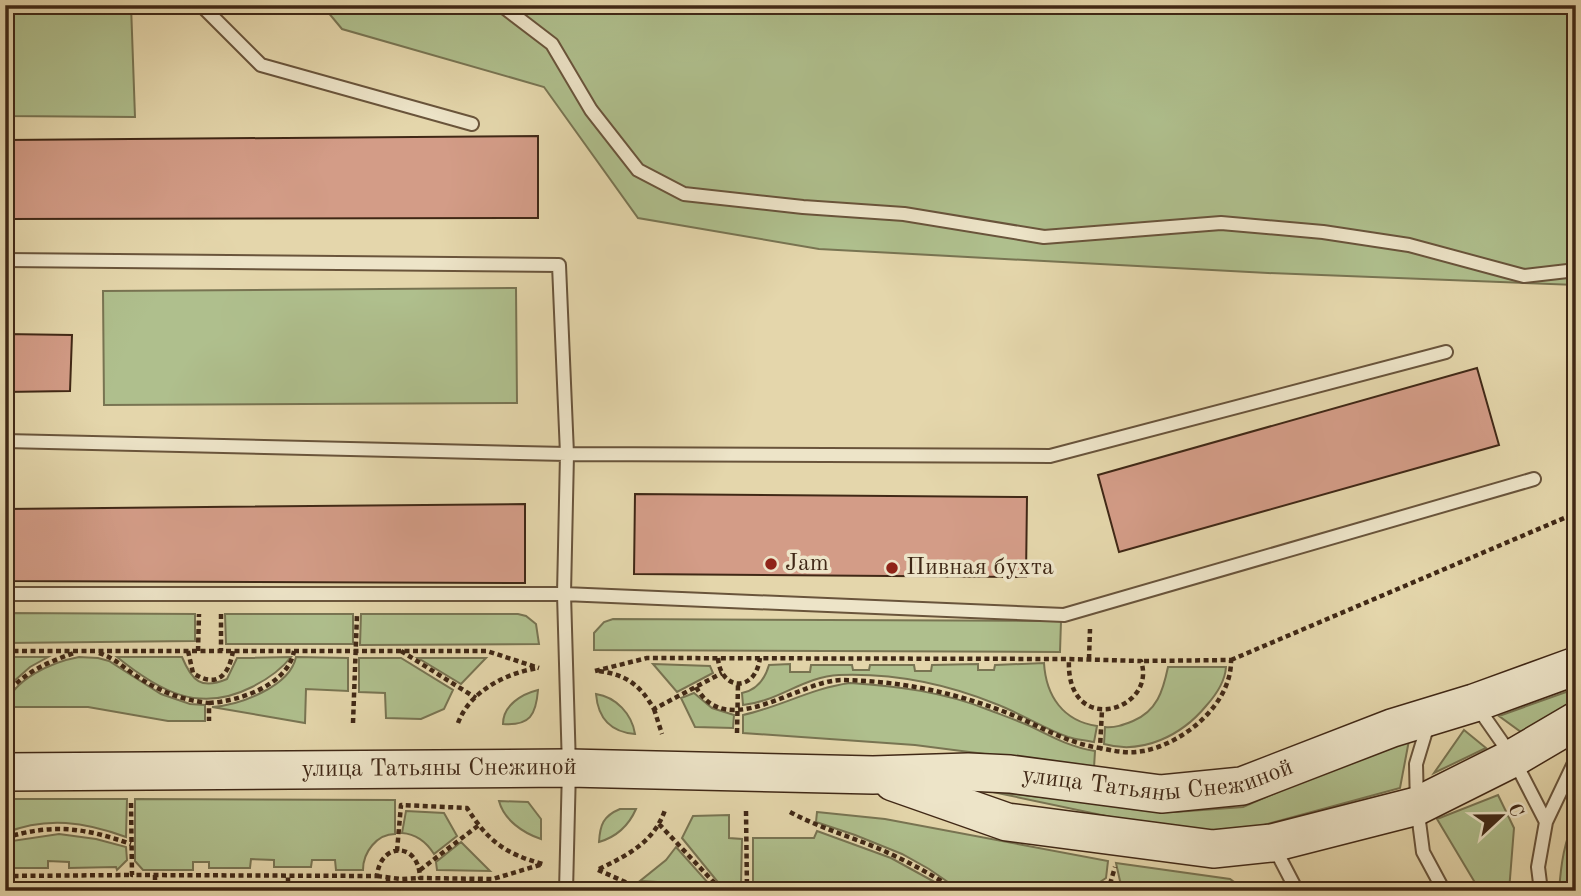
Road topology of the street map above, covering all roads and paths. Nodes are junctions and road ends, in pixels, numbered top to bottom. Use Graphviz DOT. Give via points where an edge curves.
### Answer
graph roads {
  1 [pos="201,5"];
  2 [pos="501,5"];
  3 [pos="472,124"];
  4 [pos="5,260"];
  5 [pos="1576,270"];
  6 [pos="1446,352"];
  7 [pos="5,441"];
  8 [pos="567,454"];
  9 [pos="1534,480"];
  10 [pos="1576,513"];
  11 [pos="5,594"];
  12 [pos="564,594"];
  13 [pos="198,614"];
  14 [pos="221,614"];
  15 [pos="357,614"];
  16 [pos="1091,621"];
  17 [pos="5,651"];
  18 [pos="50,651"];
  19 [pos="80,651"];
  20 [pos="95,651"];
  21 [pos="188,651"];
  22 [pos="198,651"];
  23 [pos="221,651"];
  24 [pos="233,651"];
  25 [pos="294,651"];
  26 [pos="355,651"];
  27 [pos="400,651"];
  28 [pos="718,658"];
  29 [pos="760,658"];
  30 [pos="1069,659"];
  31 [pos="1089,659"];
  32 [pos="54,660"];
  33 [pos="1231,660"];
  34 [pos="1141,661"];
  35 [pos="1576,666"];
  36 [pos="722,673"];
  37 [pos="738,684"];
  38 [pos="696,687"];
  39 [pos="5,696"];
  40 [pos="476,698"];
  41 [pos="209,703"];
  42 [pos="1474,703"];
  43 [pos="654,709"];
  44 [pos="738,710"];
  45 [pos="1102,710"];
  46 [pos="1431,714"];
  47 [pos="1576,720"];
  48 [pos="209,721"];
  49 [pos="353,723"];
  50 [pos="458,723"];
  51 [pos="737,733"];
  52 [pos="662,734"];
  53 [pos="1100,748"];
  54 [pos="1513,758"];
  55 [pos="1576,759"];
  56 [pos="569,768"];
  57 [pos="5,772"];
  58 [pos="873,775"];
  59 [pos="131,799"];
  60 [pos="1417,806"];
  61 [pos="665,810"];
  62 [pos="746,811"];
  63 [pos="790,811"];
  64 [pos="1546,822"];
  65 [pos="659,824"];
  66 [pos="479,825"];
  67 [pos="5,838"];
  68 [pos="1272,843"];
  69 [pos="131,844"];
  70 [pos="397,850"];
  71 [pos="1116,863"];
  72 [pos="420,870"];
  73 [pos="288,874"];
  74 [pos="132,875"];
  75 [pos="155,875"];
  76 [pos="5,876"];
  77 [pos="377,876"];
  78 [pos="388,878"];
  79 [pos="420,878"];
  80 [pos="1110,884"];
  81 [pos="155,891"];
  82 [pos="288,891"];
  83 [pos="388,891"];
  84 [pos="566,891"];
  85 [pos="710,891"];
  86 [pos="722,891"];
  87 [pos="747,891"];
  88 [pos="957,891"];
  89 [pos="1099,891"];
  90 [pos="1122,891"];
  91 [pos="1297,891"];
  92 [pos="1444,891"];
  93 [pos="1541,891"];
  1 -- 3 [label="lane" via="261,65"];
  2 -- 5 [label="lane" via="552,44 592,110 638,170 684,194 904,214 1044,237 1221,223 1409,245 1524,276"];
  4 -- 8 [label="lane" via="559,265"];
  6 -- 8 [label="lane" via="1050,456"];
  7 -- 8 [label="lane"];
  8 -- 12 [label="lane"];
  9 -- 12 [label="lane" via="1064,615"];
  10 -- 33 [label="path"];
  11 -- 12 [label="lane"];
  12 -- 56 [label="lane"];
  13 -- 22 [label="path"];
  14 -- 23 [label="path"];
  15 -- 26 [label="path"];
  16 -- 31 [label="path"];
  17 -- 18 [label="path"];
  18 -- 19 [label="path"];
  18 -- 32 [label="path"];
  19 -- 20 [label="path"];
  19 -- 32 [label="path"];
  20 -- 21 [label="path"];
  20 -- 41 [label="path" via="170,695"];
  21 -- 22 [label="path"];
  21 -- 24 [label="path" via="193,673 209,680 228,671"];
  22 -- 23 [label="path"];
  23 -- 24 [label="path"];
  24 -- 25 [label="path"];
  25 -- 26 [label="path"];
  25 -- 41 [label="path" via="290,666 266,685"];
  26 -- 27 [label="path"];
  26 -- 49 [label="path"];
  27 -- 40 [label="path"];
  27 -- 40 [label="path" via="487,651 539,668 494,682"];
  28 -- 29 [label="path"];
  28 -- 36 [label="path"];
  28 -- 43 [label="path" via="647,658 595,671 617,674 634,683"];
  29 -- 30 [label="path"];
  29 -- 37 [label="path" via="755,676"];
  30 -- 31 [label="path"];
  30 -- 45 [label="path" via="1071,688 1087,705"];
  31 -- 34 [label="path"];
  32 -- 39 [label="path" via="38,667"];
  33 -- 34 [label="path"];
  33 -- 53 [label="path" via="1231,672 1220,696 1177,739 1141,751"];
  34 -- 45 [label="path" via="1143,677 1132,699"];
  35 -- 42 [label="street, улица Татьяны Снежиной"];
  36 -- 37 [label="path"];
  36 -- 38 [label="path"];
  37 -- 44 [label="path"];
  38 -- 43 [label="path"];
  38 -- 44 [label="path" via="714,705"];
  40 -- 50 [label="path"];
  41 -- 48 [label="path"];
  42 -- 46 [label="street, улица Татьяны Снежиной"];
  42 -- 54 [label="lane"];
  43 -- 52 [label="path"];
  44 -- 51 [label="path"];
  44 -- 53 [label="path" via="762,707 837,680 894,683 961,697 1062,739"];
  45 -- 53 [label="path"];
  46 -- 58 [label="street, улица Татьяны Снежиной" via="1242,786 1161,794 1010,774"];
  46 -- 60 [label="lane" via="1416,764"];
  47 -- 54 [label="street, улица Татьяны Снежиной"];
  54 -- 60 [label="street, улица Татьяны Снежиной"];
  54 -- 64 [label="lane"];
  55 -- 64 [label="lane"];
  56 -- 57 [label="street, улица Татьяны Снежиной"];
  56 -- 58 [label="street, улица Татьяны Снежиной"];
  56 -- 84 [label="lane"];
  58 -- 68 [label="street, улица Татьяны Снежиной" via="1007,822 1213,849"];
  59 -- 69 [label="path"];
  60 -- 68 [label="street, улица Татьяны Снежиной"];
  60 -- 92 [label="lane" via="1423,852"];
  61 -- 65 [label="path"];
  62 -- 87 [label="path"];
  63 -- 88 [label="path" via="815,826 896,856"];
  64 -- 93 [label="lane" via="1538,867"];
  65 -- 85 [label="path" via="641,846 598,870 639,888"];
  65 -- 86 [label="path"];
  66 -- 70 [label="path" via="467,808 401,805"];
  66 -- 72 [label="path"];
  66 -- 79 [label="path" via="505,851 543,864 493,878"];
  67 -- 69 [label="path" via="57,828"];
  68 -- 91 [label="lane"];
  69 -- 74 [label="path"];
  70 -- 72 [label="path" via="410,853"];
  70 -- 77 [label="path" via="378,864"];
  71 -- 80 [label="path"];
  72 -- 79 [label="path"];
  73 -- 75 [label="path"];
  73 -- 77 [label="path"];
  73 -- 82 [label="path"];
  74 -- 75 [label="path"];
  74 -- 76 [label="path"];
  75 -- 81 [label="path"];
  77 -- 78 [label="path"];
  78 -- 79 [label="path"];
  78 -- 83 [label="path"];
  80 -- 89 [label="path"];
  80 -- 90 [label="path"];
}
